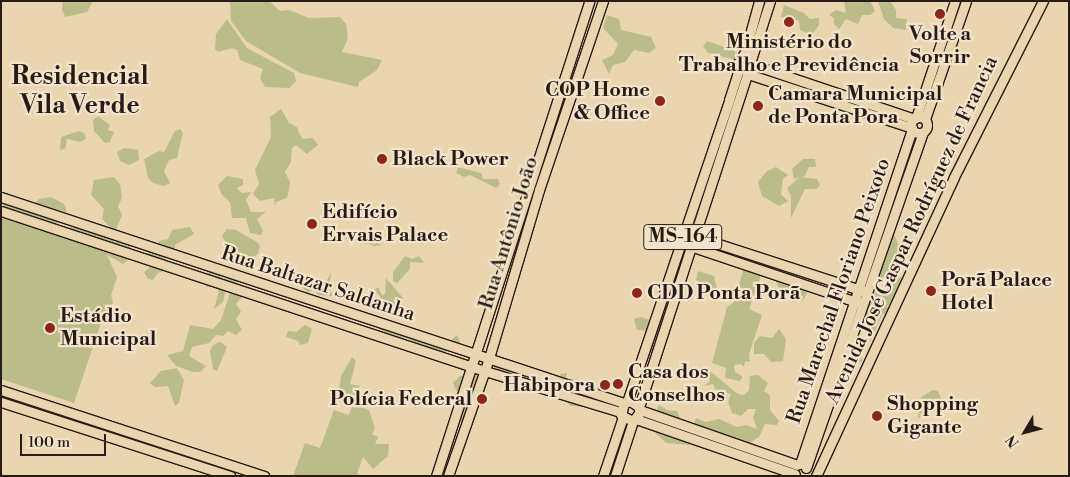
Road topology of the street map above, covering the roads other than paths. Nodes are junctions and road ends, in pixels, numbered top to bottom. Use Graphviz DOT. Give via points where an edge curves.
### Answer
graph roads {
  1 [pos="589,1"];
  2 [pos="602,1"];
  3 [pos="759,1"];
  4 [pos="770,1"];
  5 [pos="955,1"];
  6 [pos="966,1"];
  7 [pos="1042,1"];
  8 [pos="747,62"];
  9 [pos="738,72"];
  10 [pos="748,74"];
  11 [pos="916,123"];
  12 [pos="922,134"];
  13 [pos="1,197"];
  14 [pos="1,211"];
  15 [pos="689,234"];
  16 [pos="686,244"];
  17 [pos="225,272"];
  18 [pos="222,284"];
  19 [pos="858,289"];
  20 [pos="868,292"];
  21 [pos="854,301"];
  22 [pos="864,305"];
  23 [pos="476,355"];
  24 [pos="489,358"];
  25 [pos="472,367"];
  26 [pos="485,371"];
  27 [pos="1,390"];
  28 [pos="1,402"];
  29 [pos="626,402"];
  30 [pos="639,408"];
  31 [pos="621,415"];
  32 [pos="634,420"];
  33 [pos="726,438"];
  34 [pos="722,448"];
  35 [pos="198,460"];
  36 [pos="799,472"];
  37 [pos="230,476"];
  38 [pos="264,476"];
  39 [pos="436,476"];
  40 [pos="448,476"];
  41 [pos="603,476"];
  42 [pos="615,476"];
  43 [pos="816,476"];
  1 -- 23 [label="main road, Rua Antônio João"];
  2 -- 24 [label="main road, Rua Antônio João" via="539,190"];
  3 -- 8 [label="main road, MS-164"];
  4 -- 8 [label="main road, MS-164"];
  5 -- 11 [label="main road, Rua Marechal Floriano Peixoto"];
  6 -- 11 [label="main road, Rua Marechal Floriano Peixoto" via="946,58"];
  7 -- 43 [label="main road, Avenida José Gaspar Rodríguez de Francia" via="1002,78"];
  8 -- 9 [label="main road, MS-164" via="736,66"];
  8 -- 10 [label="main road, MS-164"];
  8 -- 11 [label="main road"];
  9 -- 10 [label="main road"];
  9 -- 15 [label="main road, MS-164"];
  10 -- 11 [label="main road"];
  10 -- 15 [label="main road, MS-164"];
  11 -- 12 [label="main road"];
  11 -- 12 [label="main road, Rua Marechal Floriano Peixoto" via="927,128"];
  11 -- 19 [label="main road, Rua Marechal Floriano Peixoto"];
  12 -- 20 [label="main road, Rua Marechal Floriano Peixoto"];
  13 -- 17 [label="main road, Rua Baltazar Saldanha"];
  14 -- 18 [label="main road, Rua Baltazar Saldanha"];
  15 -- 16 [label="main road, MS-164"];
  15 -- 19 [label="main road"];
  16 -- 21 [label="main road"];
  16 -- 29 [label="main road, MS-164"];
  16 -- 30 [label="main road, MS-164"];
  17 -- 18 [label="main road"];
  17 -- 23 [label="main road, Rua Baltazar Saldanha"];
  18 -- 25 [label="main road, Rua Baltazar Saldanha"];
  19 -- 20 [label="main road"];
  19 -- 21 [label="main road, Rua Marechal Floriano Peixoto"];
  20 -- 22 [label="main road, Rua Marechal Floriano Peixoto"];
  21 -- 22 [label="main road"];
  21 -- 36 [label="main road, Rua Marechal Floriano Peixoto"];
  22 -- 36 [label="main road, Rua Marechal Floriano Peixoto"];
  23 -- 24 [label="main road, Rua Baltazar Saldanha"];
  23 -- 25 [label="main road, Rua Antônio João"];
  24 -- 26 [label="main road, Rua Antônio João"];
  24 -- 29 [label="main road, Rua Baltazar Saldanha"];
  25 -- 26 [label="main road, Rua Baltazar Saldanha"];
  25 -- 39 [label="main road, Rua Antônio João"];
  26 -- 31 [label="main road, Rua Baltazar Saldanha"];
  26 -- 40 [label="main road, Rua Antônio João"];
  27 -- 35 [label="main road"];
  28 -- 35 [label="main road"];
  29 -- 30 [label="main road, Rua Baltazar Saldanha"];
  29 -- 31 [label="main road, MS-164"];
  30 -- 32 [label="main road, MS-164"];
  30 -- 33 [label="main road"];
  31 -- 32 [label="main road, Rua Baltazar Saldanha"];
  31 -- 41 [label="main road, MS-164"];
  32 -- 34 [label="main road"];
  32 -- 42 [label="main road, MS-164"];
  33 -- 34 [label="main road"];
  33 -- 36 [label="main road"];
  34 -- 36 [label="main road"];
  35 -- 37 [label="main road"];
  35 -- 38 [label="main road"];
}
